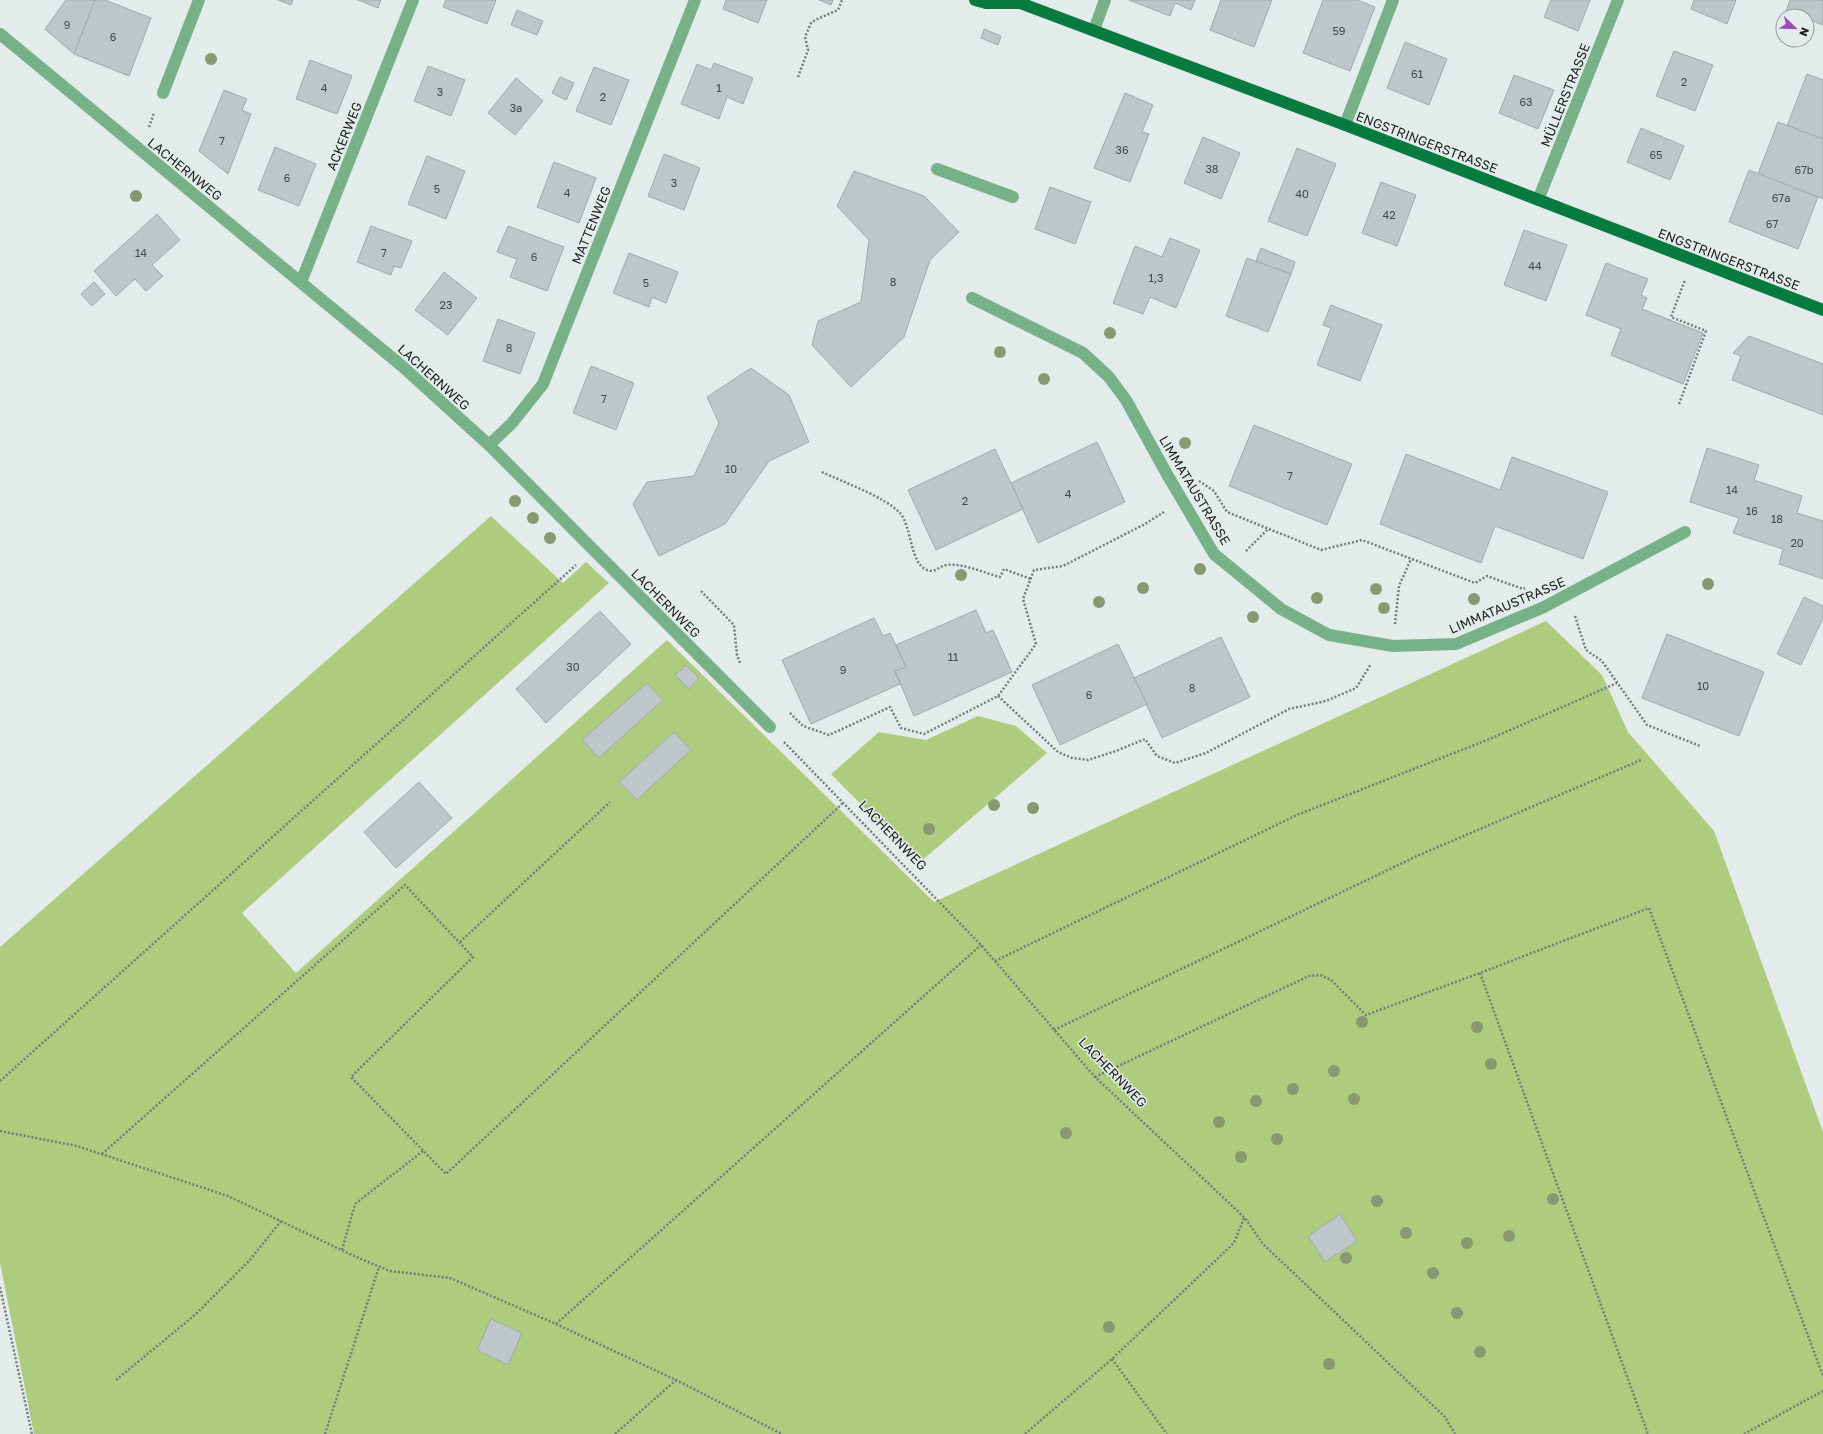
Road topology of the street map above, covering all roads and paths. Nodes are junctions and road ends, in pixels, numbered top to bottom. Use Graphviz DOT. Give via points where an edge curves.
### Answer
graph roads {
  1 [pos="199,0"];
  2 [pos="413,0"];
  3 [pos="695,0"];
  4 [pos="842,0"];
  5 [pos="975,0"];
  6 [pos="1105,0"];
  7 [pos="1393,0"];
  8 [pos="1618,0"];
  9 [pos="1019,1"];
  10 [pos="1094,30"];
  11 [pos="0,34"];
  12 [pos="798,78"];
  13 [pos="163,93"];
  14 [pos="1345,126"];
  15 [pos="140,150"];
  16 [pos="937,169"];
  17 [pos="1013,197"];
  18 [pos="1538,200"];
  19 [pos="1685,278"];
  20 [pos="301,282"];
  21 [pos="972,298"];
  22 [pos="1823,310"];
  23 [pos="1679,404"];
  24 [pos="489,445"];
  25 [pos="822,472"];
  26 [pos="1175,487"];
  27 [pos="1183,500"];
  28 [pos="1268,529"];
  29 [pos="1685,532"];
  30 [pos="593,550"];
  31 [pos="1411,559"];
  32 [pos="1230,567"];
  33 [pos="1031,579"];
  34 [pos="1529,587"];
  35 [pos="701,591"];
  36 [pos="1568,594"];
  37 [pos="1375,643"];
  38 [pos="1393,646"];
  39 [pos="741,665"];
  40 [pos="1617,683"];
  41 [pos="998,696"];
  42 [pos="788,711"];
  43 [pos="770,728"];
  44 [pos="1700,746"];
  45 [pos="1641,760"];
  46 [pos="610,802"];
  47 [pos="843,803"];
  48 [pos="460,942"];
  49 [pos="981,946"];
  50 [pos="995,961"];
  51 [pos="1480,973"];
  52 [pos="1054,1030"];
  53 [pos="1095,1077"];
  54 [pos="0,1081"];
  55 [pos="0,1131"];
  56 [pos="423,1151"];
  57 [pos="102,1154"];
  58 [pos="1245,1218"];
  59 [pos="280,1221"];
  60 [pos="342,1250"];
  61 [pos="379,1267"];
  62 [pos="0,1287"];
  63 [pos="556,1324"];
  64 [pos="1112,1359"];
  65 [pos="1823,1376"];
  66 [pos="116,1380"];
  67 [pos="676,1380"];
  68 [pos="1823,1391"];
  69 [pos="32,1434"];
  70 [pos="325,1434"];
  71 [pos="615,1434"];
  72 [pos="782,1434"];
  73 [pos="1025,1434"];
  74 [pos="1167,1434"];
  75 [pos="1455,1434"];
  76 [pos="1648,1434"];
  77 [pos="1744,1434"];
  1 -- 13 [label="street"];
  2 -- 20 [label="street, ACKERWEG"];
  3 -- 24 [label="street, MATTENWEG" via="543,384 512,423"];
  4 -- 12 [label="path" via="838,10 811,23 805,38 808,50"];
  5 -- 9 [label="main road, ENGSTRINGERSTRASSE" via="986,3"];
  6 -- 10 [label="street"];
  7 -- 14 [label="street"];
  8 -- 18 [label="street, MÜLLERSTRASSE"];
  9 -- 10 [label="main road, ENGSTRINGERSTRASSE"];
  10 -- 14 [label="main road, ENGSTRINGERSTRASSE"];
  11 -- 15 [label="street, LACHERNWEG"];
  13 -- 15 [label="path"];
  14 -- 18 [label="main road, ENGSTRINGERSTRASSE"];
  15 -- 20 [label="street, LACHERNWEG"];
  16 -- 17 [label="street"];
  18 -- 22 [label="main road, ENGSTRINGERSTRASSE"];
  19 -- 23 [label="path" via="1671,317 1706,331"];
  20 -- 24 [label="street, LACHERNWEG" via="402,366"];
  21 -- 26 [label="street, LIMMATAUSTRASSE" via="1079,351 1109,377 1126,400"];
  24 -- 30 [label="street, LACHERNWEG"];
  25 -- 33 [label="path" via="887,503 900,513 908,525 913,550 920,565 926,570 934,571 946,565 965,567 1000,578 1004,569"];
  26 -- 27 [label="street, LIMMATAUSTRASSE"];
  26 -- 28 [label="path" via="1196,479 1214,491 1227,512"];
  27 -- 32 [label="street, LIMMATAUSTRASSE" via="1214,554"];
  27 -- 33 [label="path" via="1145,524 1063,566 1034,570"];
  28 -- 31 [label="path" via="1321,550 1362,540"];
  28 -- 32 [label="path"];
  29 -- 36 [label="street, LIMMATAUSTRASSE"];
  30 -- 43 [label="street, LACHERNWEG"];
  30 -- 54 [label="path"];
  31 -- 34 [label="path" via="1475,583 1487,576 1523,589"];
  31 -- 38 [label="path" via="1400,586"];
  32 -- 37 [label="street, LIMMATAUSTRASSE" via="1281,609 1330,635"];
  33 -- 41 [label="path" via="1024,599 1036,644"];
  35 -- 39 [label="path" via="734,625 737,655"];
  36 -- 38 [label="street, LIMMATAUSTRASSE" via="1544,607 1456,644"];
  36 -- 40 [label="path" via="1586,650 1602,661"];
  37 -- 38 [label="street, LIMMATAUSTRASSE"];
  37 -- 41 [label="path" via="1370,667 1356,688 1326,701 1289,709 1206,753 1175,763 1157,756 1146,739 1088,760 1072,758 1058,752"];
  40 -- 44 [label="path" via="1648,725"];
  40 -- 50 [label="path" via="1492,738 1297,815"];
  41 -- 42 [label="path" via="924,734 901,728 890,707 829,735 803,726"];
  43 -- 47 [label="path, LACHERNWEG"];
  45 -- 52 [label="path" via="1417,856"];
  46 -- 48 [label="path"];
  47 -- 49 [label="path, LACHERNWEG"];
  47 -- 56 [label="path" via="446,1174"];
  48 -- 56 [label="path" via="473,957 351,1077"];
  48 -- 57 [label="path" via="405,884"];
  49 -- 50 [label="path, LACHERNWEG"];
  49 -- 63 [label="path"];
  50 -- 52 [label="path, LACHERNWEG"];
  51 -- 53 [label="path" via="1366,1015 1331,980 1320,975 1310,976"];
  51 -- 65 [label="path" via="1649,908"];
  51 -- 76 [label="path"];
  52 -- 53 [label="path, LACHERNWEG"];
  53 -- 58 [label="path, LACHERNWEG"];
  55 -- 57 [label="path" via="77,1146"];
  56 -- 60 [label="path" via="355,1204"];
  57 -- 59 [label="path" via="228,1196"];
  58 -- 64 [label="path" via="1234,1243"];
  58 -- 75 [label="path, LACHERNWEG" via="1263,1244 1445,1417"];
  59 -- 60 [label="path"];
  59 -- 66 [label="path" via="249,1261 196,1314"];
  60 -- 61 [label="path"];
  61 -- 63 [label="path" via="390,1271 450,1278"];
  61 -- 70 [label="path"];
  62 -- 69 [label="path"];
  63 -- 67 [label="path"];
  64 -- 73 [label="path"];
  64 -- 74 [label="path"];
  67 -- 71 [label="path"];
  67 -- 72 [label="path"];
  68 -- 77 [label="path"];
}
